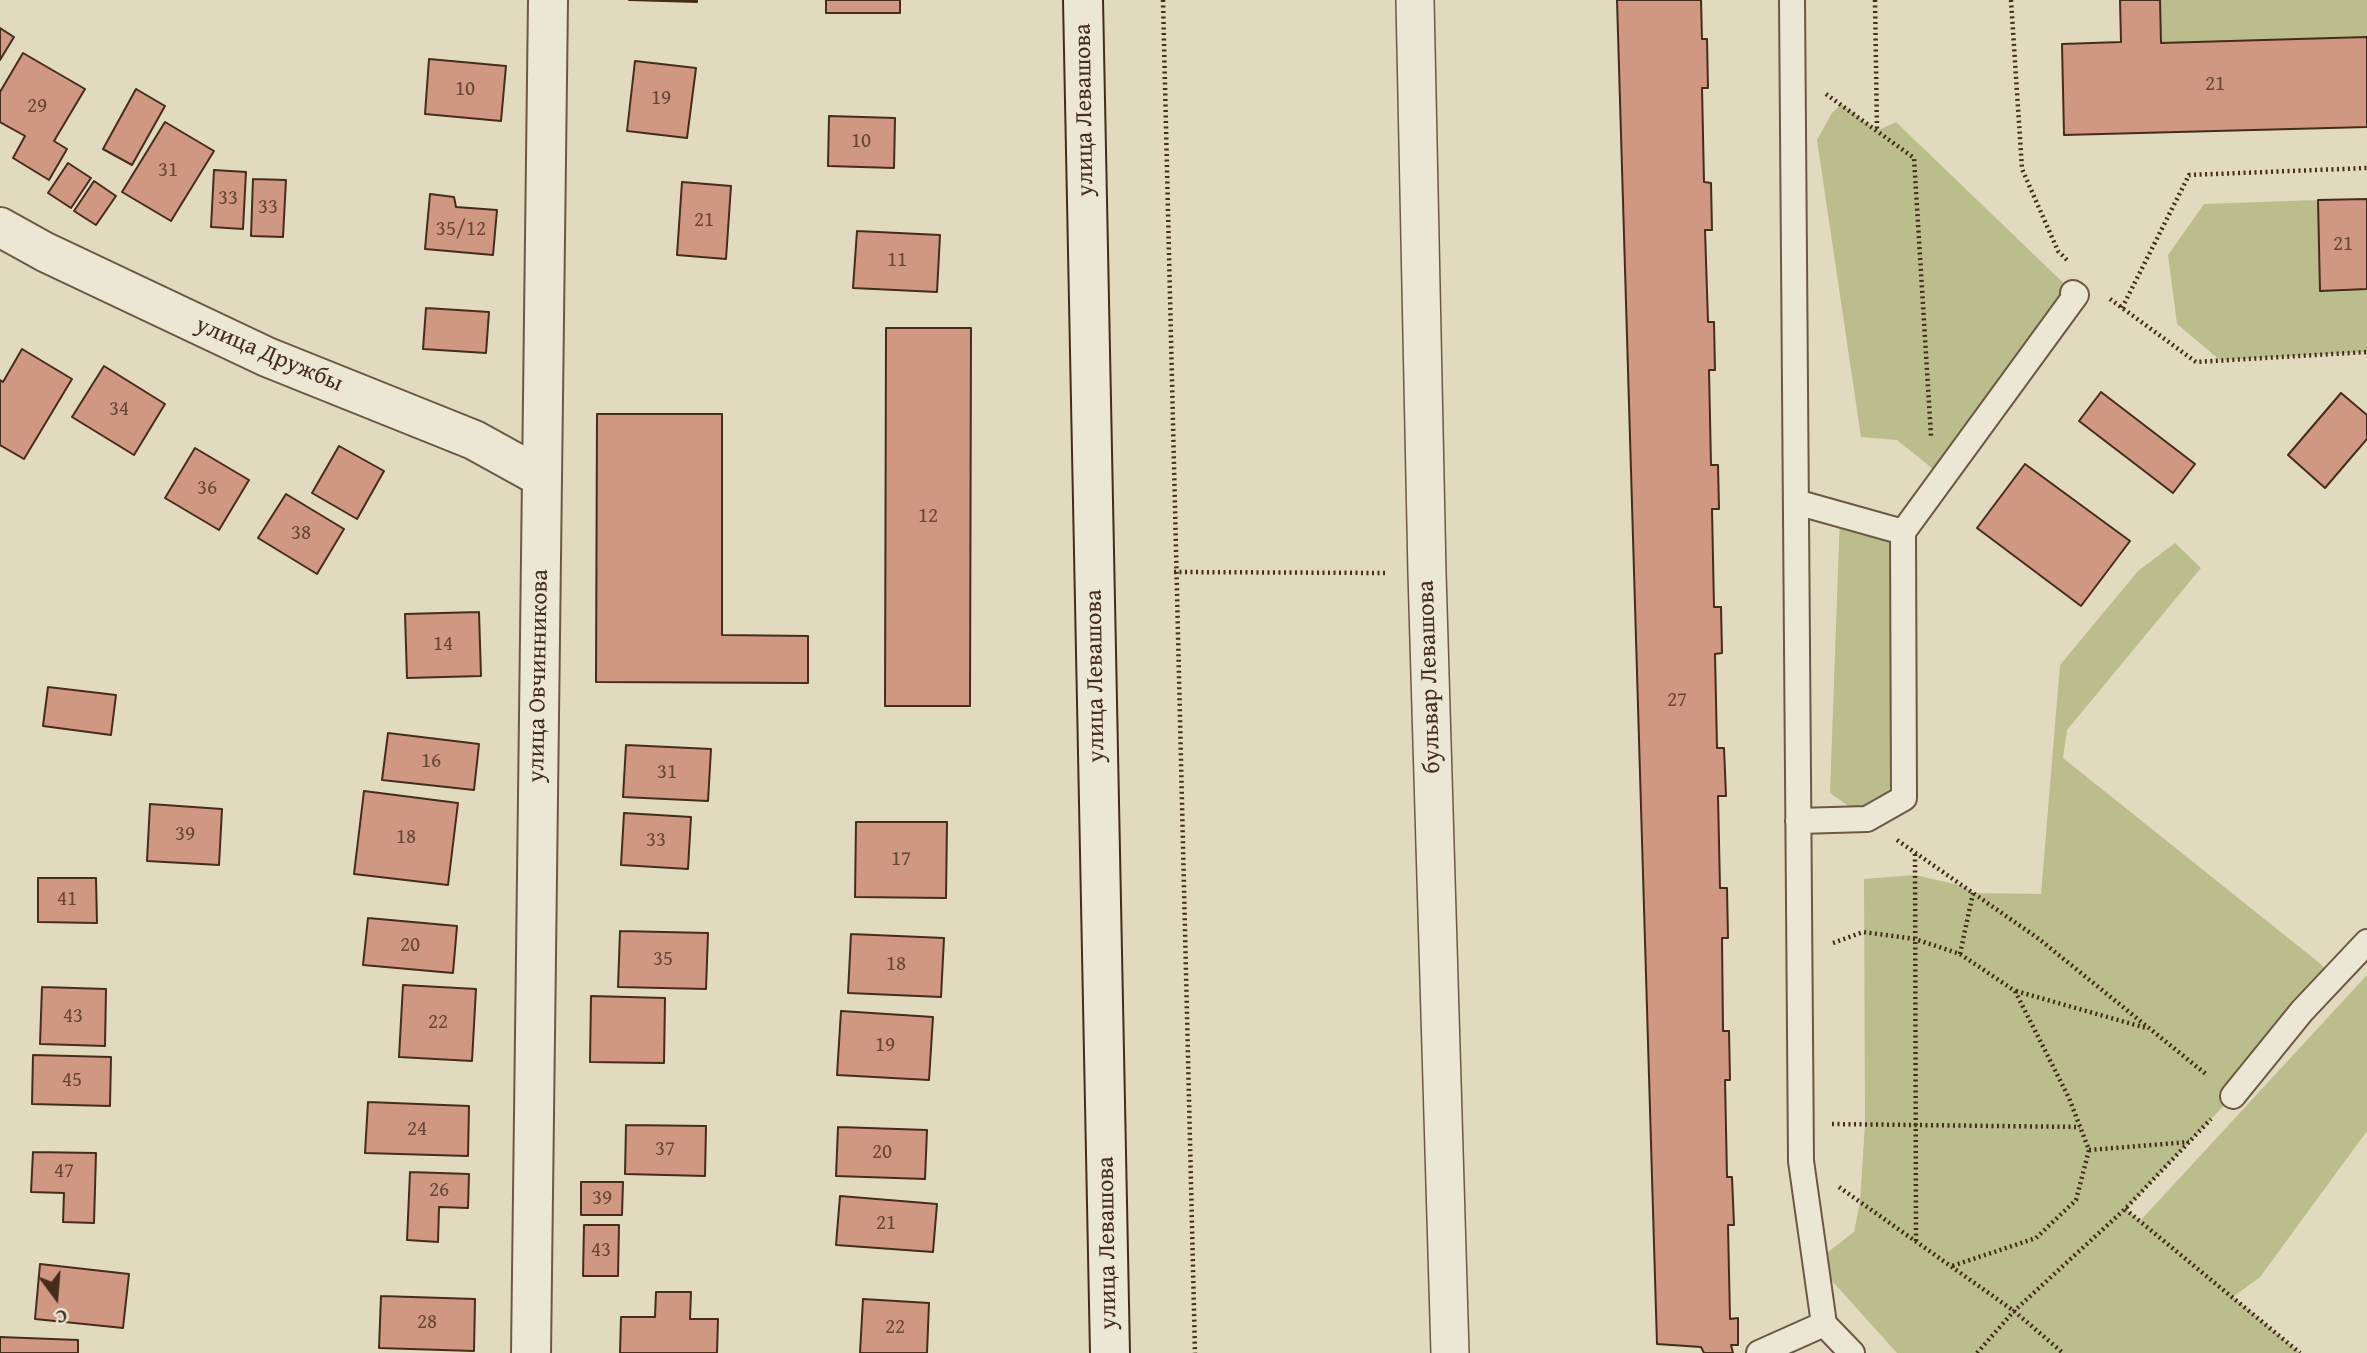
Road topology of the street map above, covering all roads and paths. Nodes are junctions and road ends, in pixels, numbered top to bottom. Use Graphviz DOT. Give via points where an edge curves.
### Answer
graph roads {
  1 [pos="548,0"];
  2 [pos="1083,0"];
  3 [pos="1163,0"];
  4 [pos="1415,0"];
  5 [pos="1792,0"];
  6 [pos="1875,0"];
  7 [pos="2011,0"];
  8 [pos="1793,69"];
  9 [pos="1877,131"];
  10 [pos="2367,168"];
  11 [pos="0,227"];
  12 [pos="2075,281"];
  13 [pos="2104,295"];
  14 [pos="2122,308"];
  15 [pos="2367,352"];
  16 [pos="541,477"];
  17 [pos="1935,489"];
  18 [pos="1796,502"];
  19 [pos="1903,532"];
  20 [pos="1174,572"];
  21 [pos="1427,573"];
  22 [pos="1867,819"];
  23 [pos="1798,821"];
  24 [pos="1915,853"];
  25 [pos="1973,893"];
  26 [pos="1915,939"];
  27 [pos="2367,942"];
  28 [pos="1960,954"];
  29 [pos="1800,956"];
  30 [pos="2015,991"];
  31 [pos="2150,1029"];
  32 [pos="2233,1096"];
  33 [pos="1801,1124"];
  34 [pos="1916,1125"];
  35 [pos="2080,1127"];
  36 [pos="2189,1142"];
  37 [pos="2089,1150"];
  38 [pos="1801,1161"];
  39 [pos="2125,1209"];
  40 [pos="1916,1241"];
  41 [pos="1952,1266"];
  42 [pos="2014,1311"];
  43 [pos="1824,1324"];
  44 [pos="531,1353"];
  45 [pos="1110,1353"];
  46 [pos="1195,1353"];
  47 [pos="1450,1353"];
  48 [pos="1759,1353"];
  49 [pos="1852,1353"];
  50 [pos="1977,1353"];
  51 [pos="2063,1353"];
  52 [pos="2300,1353"];
  1 -- 16 [label="street, улица Овчинникова"];
  2 -- 45 [label="street, улица Левашова"];
  3 -- 20 [label="path"];
  4 -- 21 [label="street, бульвар Левашова"];
  5 -- 8 [label="lane"];
  6 -- 9 [label="path"];
  7 -- 12 [label="path" via="2022,169"];
  8 -- 9 [label="path"];
  8 -- 18 [label="lane"];
  9 -- 17 [label="path" via="1914,158"];
  10 -- 14 [label="path" via="2189,175"];
  11 -- 16 [label="street, улица Дружбы" via="267,357 474,440"];
  12 -- 17 [label="lane" via="2076,295"];
  13 -- 14 [label="path"];
  14 -- 15 [label="path" via="2196,362"];
  16 -- 44 [label="street, улица Овчинникова"];
  17 -- 19 [label="lane"];
  18 -- 19 [label="lane"];
  18 -- 23 [label="lane"];
  19 -- 22 [label="lane" via="1904,798"];
  20 -- 21 [label="path"];
  20 -- 46 [label="path"];
  21 -- 47 [label="street, бульвар Левашова"];
  22 -- 23 [label="lane"];
  22 -- 24 [label="path"];
  23 -- 29 [label="lane"];
  24 -- 25 [label="path"];
  24 -- 26 [label="path"];
  25 -- 28 [label="path"];
  25 -- 31 [label="path" via="2039,939"];
  26 -- 28 [label="path"];
  26 -- 29 [label="path" via="1863,932"];
  26 -- 34 [label="path"];
  27 -- 32 [label="lane" via="2302,1011"];
  28 -- 30 [label="path"];
  29 -- 33 [label="lane"];
  30 -- 31 [label="path"];
  30 -- 35 [label="path"];
  31 -- 32 [label="path"];
  32 -- 36 [label="path"];
  33 -- 34 [label="path"];
  33 -- 38 [label="lane"];
  34 -- 35 [label="path"];
  34 -- 40 [label="path"];
  35 -- 37 [label="path"];
  36 -- 37 [label="path"];
  36 -- 39 [label="path"];
  37 -- 41 [label="path" via="2076,1200 2036,1238"];
  38 -- 40 [label="path"];
  38 -- 43 [label="lane"];
  39 -- 42 [label="path"];
  39 -- 52 [label="path"];
  40 -- 41 [label="path"];
  41 -- 42 [label="path"];
  42 -- 50 [label="path"];
  42 -- 51 [label="path"];
  43 -- 48 [label="lane"];
  43 -- 49 [label="lane"];
}
